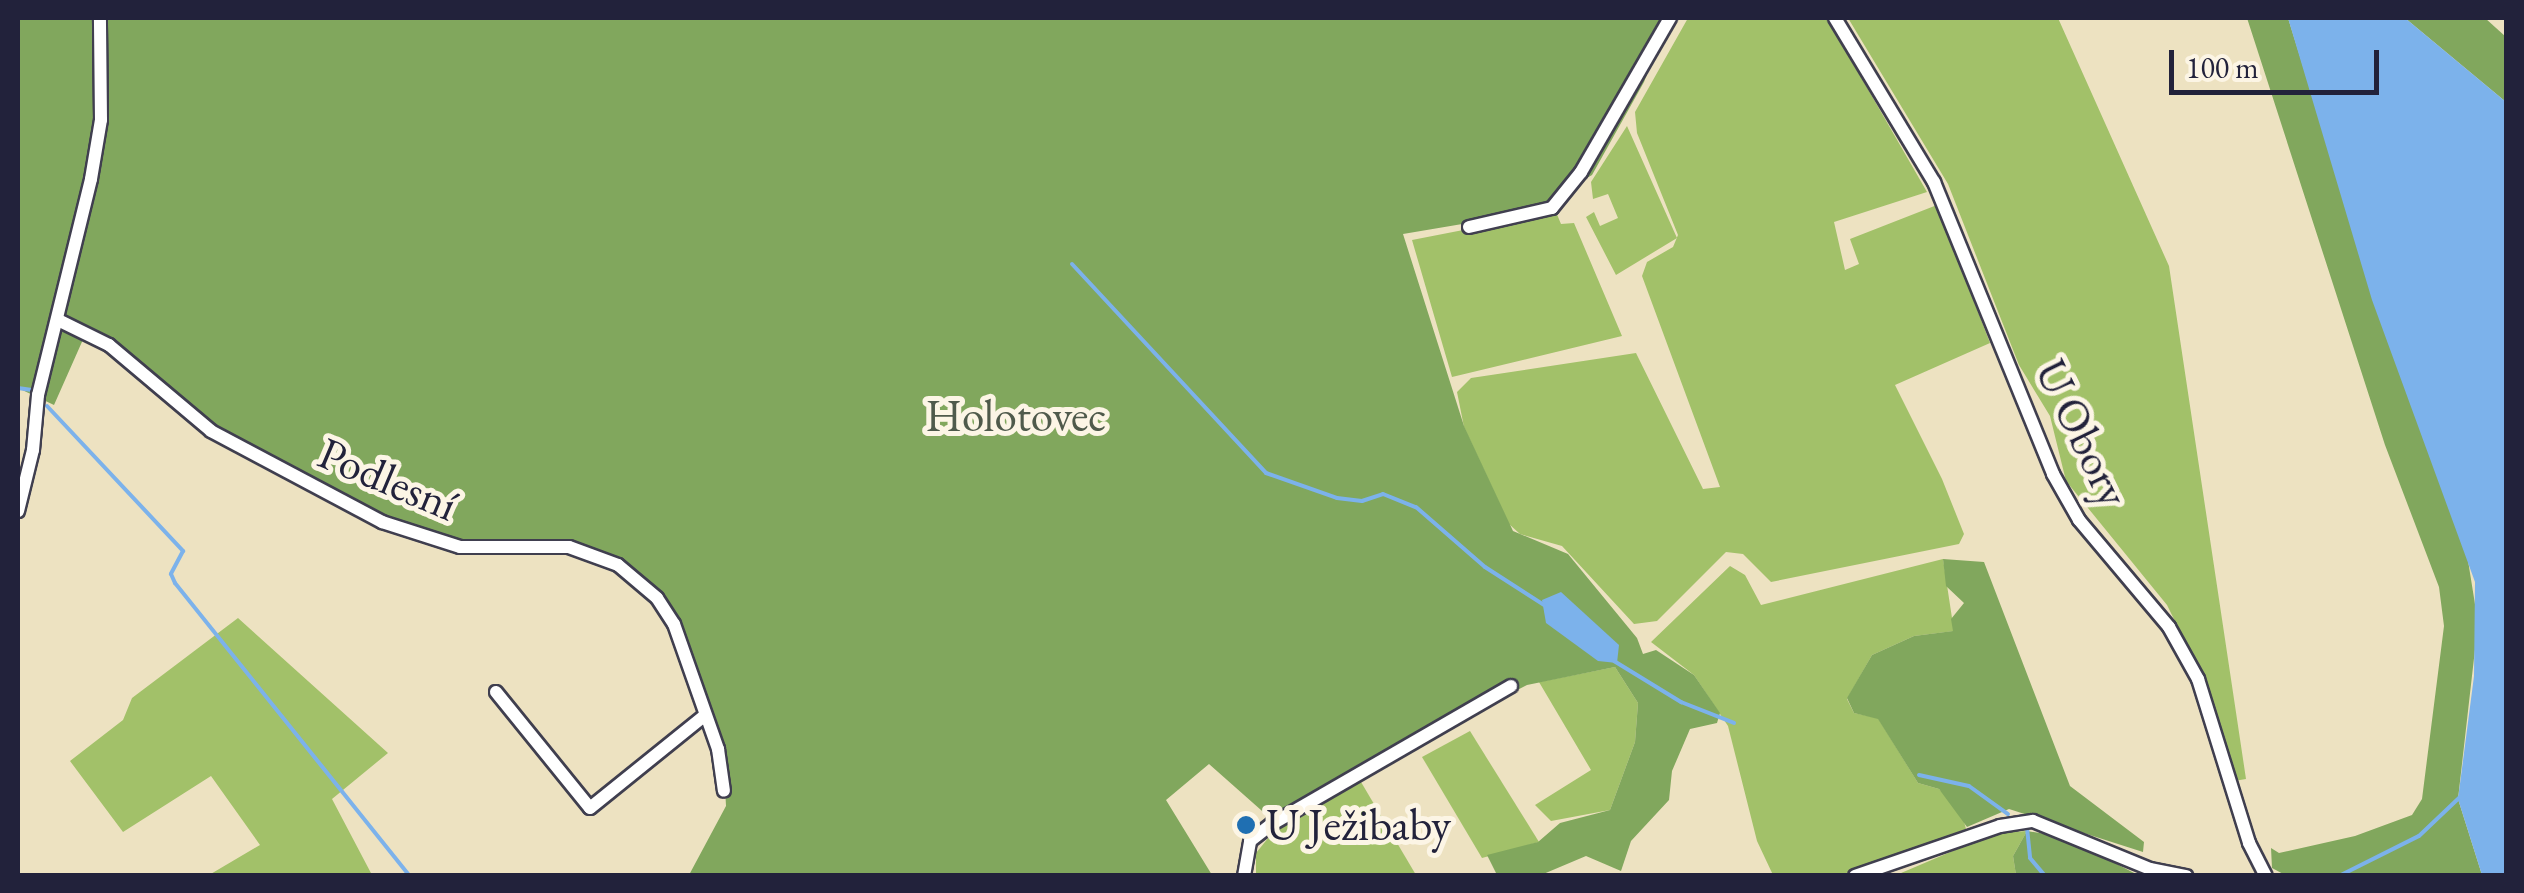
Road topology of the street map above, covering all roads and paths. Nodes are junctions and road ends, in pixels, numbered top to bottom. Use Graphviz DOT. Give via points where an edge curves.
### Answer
graph roads {
  1 [pos="100,18"];
  2 [pos="1670,18"];
  3 [pos="1835,18"];
  4 [pos="1469,227"];
  5 [pos="58,320"];
  6 [pos="18,511"];
  7 [pos="1511,686"];
  8 [pos="496,692"];
  9 [pos="704,716"];
  10 [pos="724,791"];
  11 [pos="1244,876"];
  12 [pos="1855,876"];
  13 [pos="2186,876"];
  14 [pos="2266,876"];
  1 -- 5 [label="street" via="101,120"];
  2 -- 4 [label="street" via="1581,172 1552,208"];
  3 -- 14 [label="street, U Obory" via="1934,182 2053,474 2079,520 2169,627 2198,679 2249,844"];
  5 -- 6 [label="street"];
  5 -- 9 [label="street, Podlesní" via="109,345 211,431 382,522 460,547 569,548 618,566 657,598 674,624"];
  7 -- 11 [label="street" via="1272,824 1250,841"];
  8 -- 9 [label="street" via="590,808"];
  9 -- 10 [label="street, Podlesní"];
  12 -- 13 [label="street" via="2033,821 2150,869"];
}
